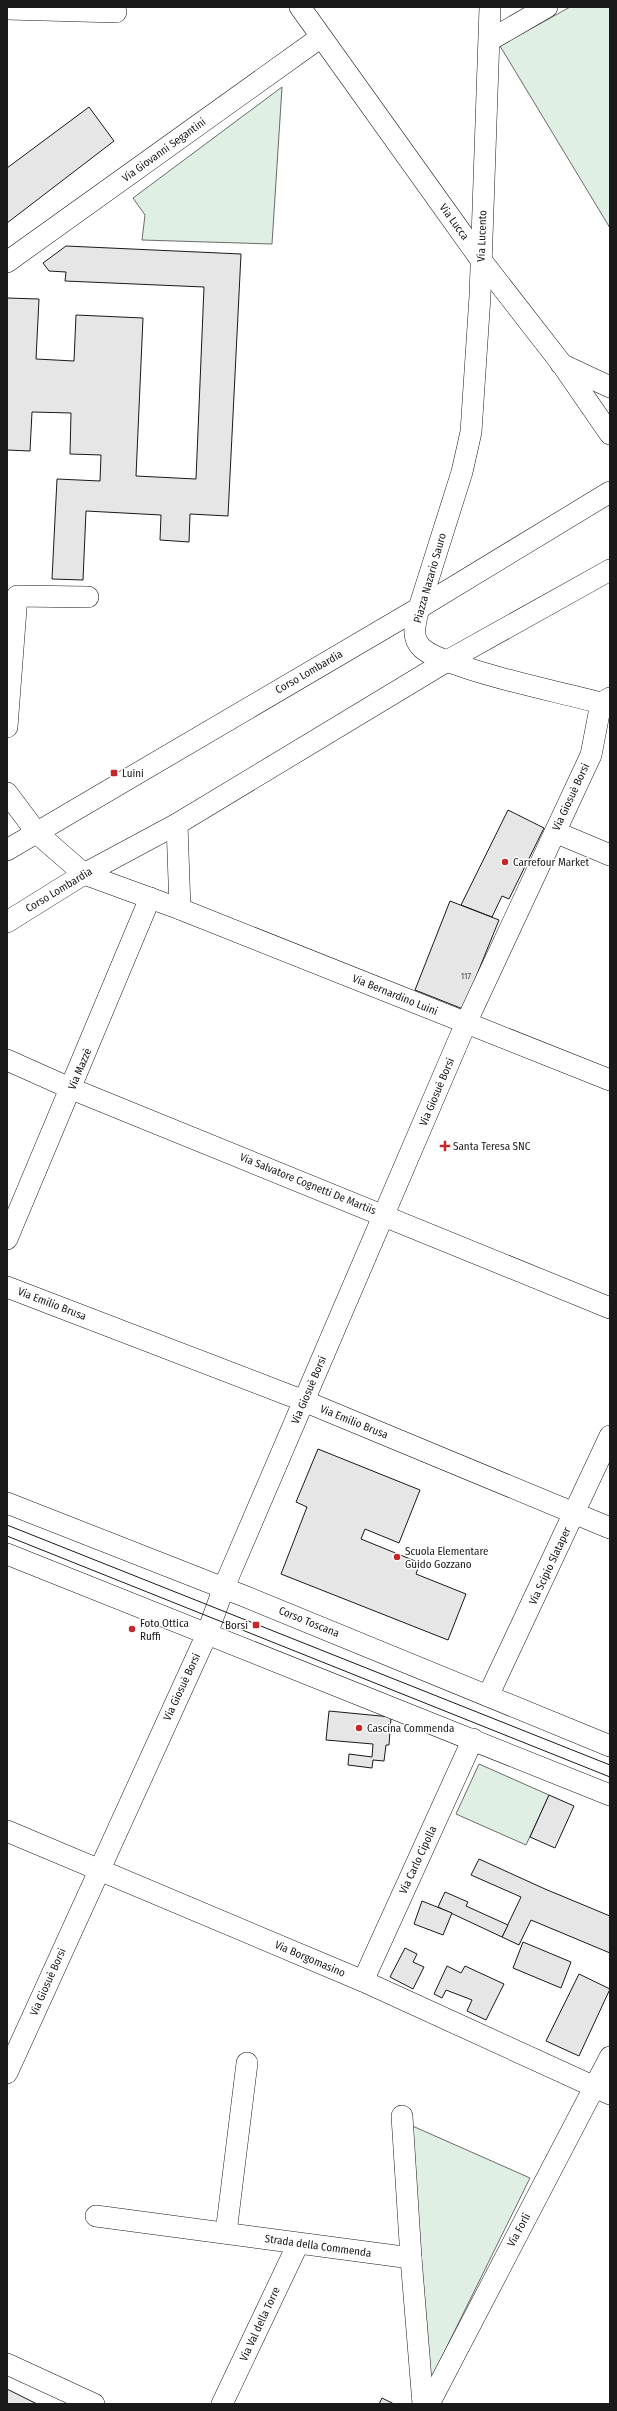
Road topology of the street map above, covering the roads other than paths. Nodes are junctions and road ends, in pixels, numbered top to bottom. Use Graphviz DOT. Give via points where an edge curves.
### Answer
graph roads {
  1 [pos="300,7"];
  2 [pos="490,7"];
  3 [pos="547,7"];
  4 [pos="7,9"];
  5 [pos="116,12"];
  6 [pos="321,37"];
  7 [pos="490,40"];
  8 [pos="481,260"];
  9 [pos="7,262"];
  10 [pos="561,363"];
  11 [pos="610,387"];
  12 [pos="471,432"];
  13 [pos="610,434"];
  14 [pos="610,492"];
  15 [pos="610,570"];
  16 [pos="88,597"];
  17 [pos="419,608"];
  18 [pos="447,661"];
  19 [pos="606,701"];
  20 [pos="7,727"];
  21 [pos="7,793"];
  22 [pos="177,824"];
  23 [pos="555,832"];
  24 [pos="37,833"];
  25 [pos="7,850"];
  26 [pos="610,855"];
  27 [pos="84,874"];
  28 [pos="150,898"];
  29 [pos="180,909"];
  30 [pos="7,922"];
  31 [pos="466,1023"];
  32 [pos="7,1060"];
  33 [pos="610,1080"];
  34 [pos="72,1089"];
  35 [pos="384,1215"];
  36 [pos="7,1239"];
  37 [pos="7,1286"];
  38 [pos="610,1308"];
  39 [pos="304,1401"];
  40 [pos="610,1436"];
  41 [pos="7,1503"];
  42 [pos="575,1513"];
  43 [pos="610,1528"];
  44 [pos="7,1554"];
  45 [pos="224,1588"];
  46 [pos="207,1634"];
  47 [pos="488,1696"];
  48 [pos="473,1739"];
  49 [pos="610,1746"];
  50 [pos="610,1795"];
  51 [pos="7,1831"];
  52 [pos="98,1871"];
  53 [pos="363,1981"];
  54 [pos="610,2057"];
  55 [pos="247,2063"];
  56 [pos="7,2073"];
  57 [pos="602,2091"];
  58 [pos="402,2116"];
  59 [pos="96,2216"];
  60 [pos="226,2233"];
  61 [pos="298,2244"];
  62 [pos="410,2258"];
  63 [pos="7,2364"];
  64 [pos="94,2404"];
  65 [pos="222,2404"];
  66 [pos="423,2404"];
  67 [pos="429,2404"];
  1 -- 6 [label="street, Via Lucca"];
  2 -- 7 [label="street, Via Lucento"];
  3 -- 7 [label="street"];
  4 -- 5 [label="street"];
  6 -- 8 [label="street, Via Lucca"];
  6 -- 9 [label="street, Via Giovanni Segantini"];
  7 -- 8 [label="street, Via Lucento"];
  8 -- 10 [label="street, Via Lucca"];
  8 -- 12 [label="street, Via Lucento"];
  10 -- 11 [label="street"];
  10 -- 13 [label="street, Via Lucca"];
  12 -- 17 [label="street, Piazza Nazario Sauro" via="462,472"];
  14 -- 17 [label="street, Corso Lombardia"];
  15 -- 18 [label="street, Corso Lombardia"];
  16 -- 20 [label="street" via="18,596"];
  17 -- 18 [label="street, Piazza Nazario Sauro" via="415,637 422,648"];
  17 -- 24 [label="street, Corso Lombardia"];
  18 -- 19 [label="street, Piazza Nazario Sauro" via="480,673"];
  18 -- 22 [label="street, Corso Lombardia"];
  19 -- 23 [label="street, Via Giosuè Borsi" via="591,754"];
  21 -- 24 [label="street, Via Bernardino Luini"];
  22 -- 27 [label="street, Corso Lombardia"];
  22 -- 29 [label="street"];
  23 -- 26 [label="street"];
  23 -- 31 [label="street, Via Giosuè Borsi"];
  24 -- 25 [label="street, Corso Lombardia"];
  24 -- 27 [label="street, Via Bernardino Luini"];
  27 -- 28 [label="street, Via Bernardino Luini"];
  27 -- 30 [label="street, Corso Lombardia"];
  28 -- 29 [label="street, Via Bernardino Luini"];
  28 -- 34 [label="street, Via Mazzè"];
  29 -- 31 [label="street, Via Bernardino Luini"];
  31 -- 33 [label="street, Via Bernardino Luini"];
  31 -- 35 [label="street, Via Giosuè Borsi"];
  32 -- 34 [label="street, Via Salvatore Cognetti De Martiis"];
  34 -- 35 [label="street, Via Salvatore Cognetti De Martiis"];
  34 -- 36 [label="street, Via Mazzè"];
  35 -- 38 [label="street, Via Salvatore Cognetti De Martiis"];
  35 -- 39 [label="street, Via Giosuè Borsi"];
  37 -- 39 [label="street, Via Emilio Brusa"];
  39 -- 42 [label="street, Via Emilio Brusa"];
  39 -- 45 [label="street, Via Giosuè Borsi"];
  40 -- 42 [label="street, Via Scipio Slataper"];
  41 -- 45 [label="street, Corso Toscana"];
  42 -- 43 [label="street, Via Emilio Brusa"];
  42 -- 47 [label="street, Via Scipio Slataper"];
  44 -- 46 [label="street"];
  45 -- 46 [label="street, Via Giosuè Borsi"];
  45 -- 47 [label="street, Corso Toscana"];
  46 -- 48 [label="street"];
  46 -- 52 [label="street, Via Giosuè Borsi"];
  47 -- 49 [label="street, Corso Toscana"];
  48 -- 50 [label="street"];
  48 -- 53 [label="street, Via Carlo Cipolla"];
  51 -- 52 [label="street, Via Borgomasino"];
  52 -- 53 [label="street, Via Borgomasino"];
  52 -- 56 [label="street, Via Giosuè Borsi"];
  53 -- 57 [label="street, Via Borgomasino"];
  54 -- 57 [label="street, Via Forlì"];
  55 -- 60 [label="street"];
  57 -- 67 [label="street, Via Forlì"];
  58 -- 62 [label="street"];
  59 -- 60 [label="street, Strada della Commenda"];
  60 -- 61 [label="street, Strada della Commenda"];
  61 -- 62 [label="street, Strada della Commenda"];
  61 -- 65 [label="street, Via Val della Torre"];
  62 -- 66 [label="street"];
  63 -- 64 [label="street"];
}
